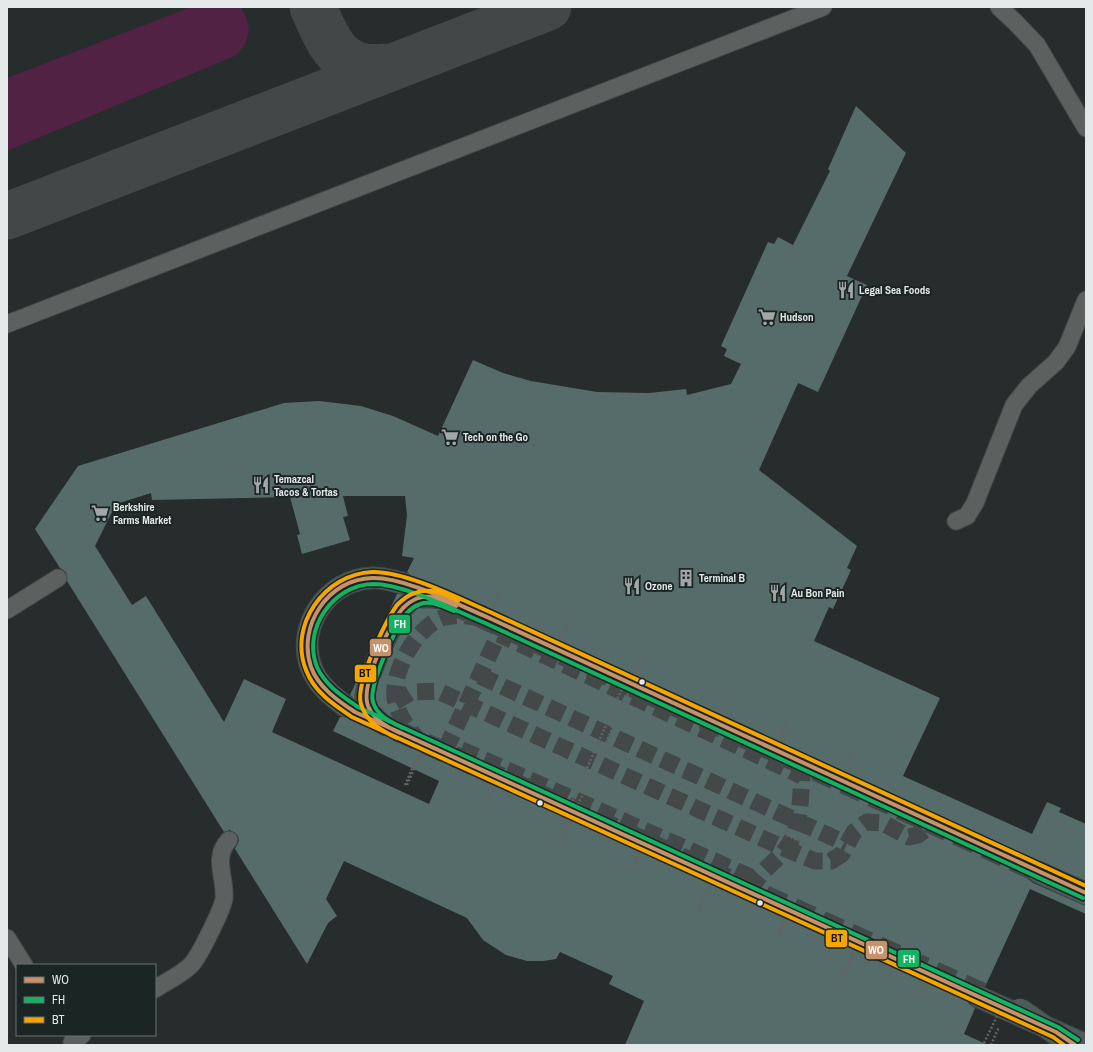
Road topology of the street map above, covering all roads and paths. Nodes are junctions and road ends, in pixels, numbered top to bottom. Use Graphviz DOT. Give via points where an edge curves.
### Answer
graph roads {
  1 [pos="823,7"];
  2 [pos="999,7"];
  3 [pos="1086,128"];
  4 [pos="1086,300"];
  5 [pos="7,324"];
  6 [pos="956,520"];
  7 [pos="58,578"];
  8 [pos="402,583"];
  9 [pos="7,610"];
  10 [pos="486,617"];
  11 [pos="570,620"];
  12 [pos="488,621"];
  13 [pos="556,651"];
  14 [pos="632,668"];
  15 [pos="628,685"];
  16 [pos="715,686"];
  17 [pos="721,688"];
  18 [pos="345,706"];
  19 [pos="700,718"];
  20 [pos="707,719"];
  21 [pos="787,723"];
  22 [pos="578,735"];
  23 [pos="424,744"];
  24 [pos="603,747"];
  25 [pos="774,750"];
  26 [pos="853,752"];
  27 [pos="857,753"];
  28 [pos="499,778"];
  29 [pos="840,779"];
  30 [pos="842,783"];
  31 [pos="406,785"];
  32 [pos="487,802"];
  33 [pos="572,810"];
  34 [pos="563,823"];
  35 [pos="1040,837"];
  36 [pos="1086,838"];
  37 [pos="229,840"];
  38 [pos="799,840"];
  39 [pos="644,843"];
  40 [pos="632,868"];
  41 [pos="1038,872"];
  42 [pos="714,873"];
  43 [pos="715,877"];
  44 [pos="1086,894"];
  45 [pos="789,907"];
  46 [pos="790,911"];
  47 [pos="7,938"];
  48 [pos="860,938"];
  49 [pos="860,943"];
  50 [pos="23,964"];
  51 [pos="931,970"];
  52 [pos="933,976"];
  53 [pos="156,988"];
  54 [pos="917,999"];
  55 [pos="922,1001"];
  56 [pos="1012,1006"];
  57 [pos="1086,1033"];
  58 [pos="1064,1039"];
  59 [pos="984,1043"];
  60 [pos="1086,1044"];
  61 [pos="1075,1045"];
  1 -- 5 [label="lane"];
  2 -- 3 [label="lane" via="1036,45"];
  4 -- 6 [label="lane" via="1067,347 1014,405 975,502 966,516"];
  7 -- 9 [label="lane"];
  8 -- 18 [label="main road" via="381,578 357,579 335,591 314,616 307,642 312,668 325,689"];
  10 -- 12 [label="path, bridge" via="500,592"];
  11 -- 13 [label="path, bridge"];
  14 -- 34 [label="path"];
  15 -- 24 [label="path, bridge" via="642,657"];
  16 -- 19 [label="path, bridge"];
  17 -- 20 [label="path"];
  21 -- 25 [label="path, bridge"];
  22 -- 24 [label="path"];
  23 -- 31 [label="path, bridge"];
  24 -- 33 [label="path, bridge" via="558,844"];
  24 -- 38 [label="path"];
  26 -- 29 [label="path"];
  27 -- 30 [label="path, bridge"];
  28 -- 32 [label="path, bridge"];
  35 -- 36 [label="path" via="1048,820"];
  37 -- 53 [label="lane" via="222,848 220,859 224,900 198,956 181,973"];
  39 -- 40 [label="path, bridge"];
  41 -- 44 [label="main road"];
  42 -- 43 [label="path, bridge" via="698,910"];
  45 -- 46 [label="path, bridge" via="778,935"];
  47 -- 50 [label="lane"];
  48 -- 49 [label="path, bridge" via="843,977"];
  51 -- 54 [label="path, bridge"];
  52 -- 55 [label="path"];
  56 -- 57 [label="main road, bridge"];
  56 -- 58 [label="main road, bridge"];
  56 -- 58 [label="main road" via="981,995"];
  56 -- 59 [label="path, bridge"];
  58 -- 60 [label="main road"];
  58 -- 61 [label="main road"];
}
